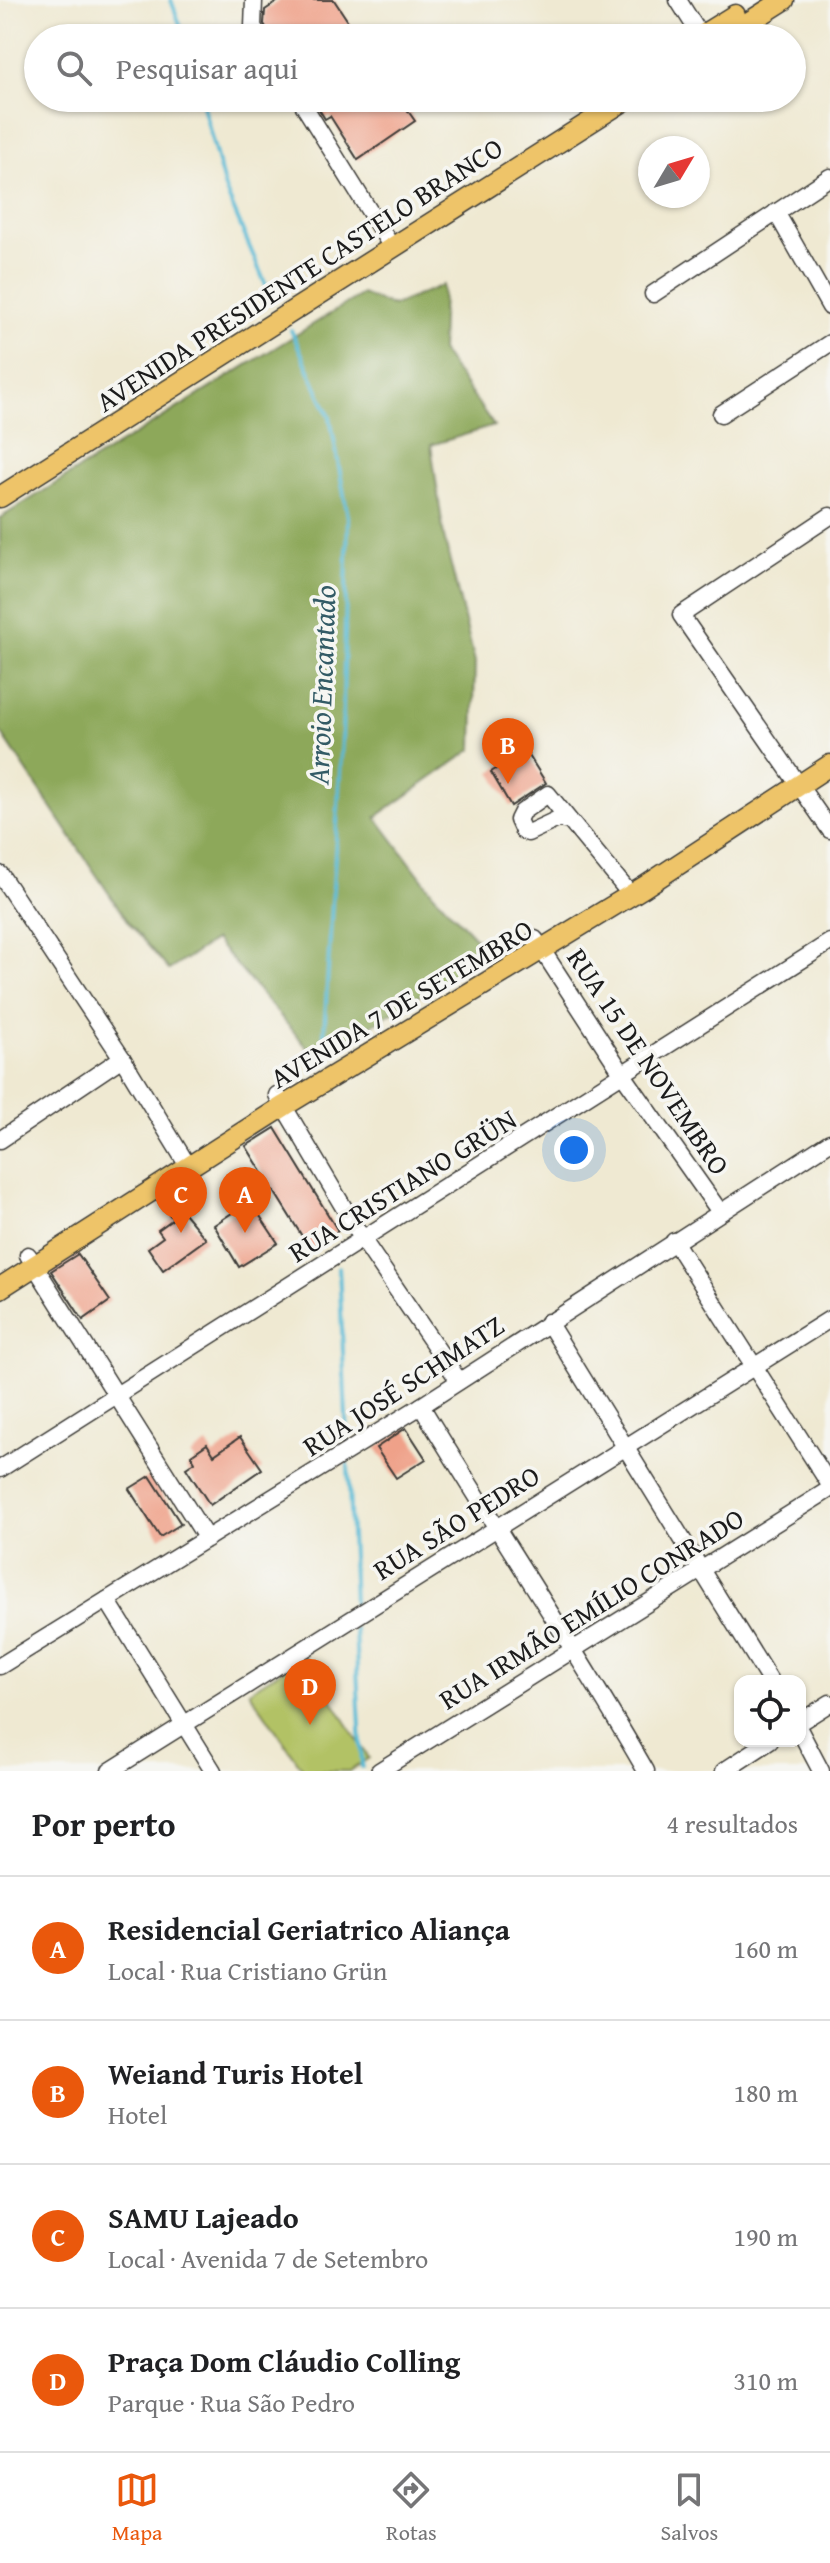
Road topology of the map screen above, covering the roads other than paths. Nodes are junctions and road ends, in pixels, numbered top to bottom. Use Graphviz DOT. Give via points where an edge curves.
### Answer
graph roads {
  1 [pos="254,0"];
  2 [pos="678,0"];
  3 [pos="759,0"];
  4 [pos="784,0"];
  5 [pos="253,24"];
  6 [pos="692,24"];
  7 [pos="721,24"];
  8 [pos="746,24"];
  9 [pos="308,112"];
  10 [pos="585,112"];
  11 [pos="604,112"];
  12 [pos="830,177"];
  13 [pos="462,196"];
  14 [pos="776,212"];
  15 [pos="390,243"];
  16 [pos="653,294"];
  17 [pos="830,307"];
  18 [pos="830,343"];
  19 [pos="721,414"];
  20 [pos="0,481"];
  21 [pos="0,497"];
  22 [pos="830,516"];
  23 [pos="830,750"];
  24 [pos="830,765"];
  25 [pos="794,781"];
  26 [pos="570,821"];
  27 [pos="830,830"];
  28 [pos="0,874"];
  29 [pos="628,890"];
  30 [pos="830,942"];
  31 [pos="539,944"];
  32 [pos="122,1058"];
  33 [pos="624,1076"];
  34 [pos="281,1100"];
  35 [pos="2,1135"];
  36 [pos="830,1142"];
  37 [pos="185,1162"];
  38 [pos="720,1212"];
  39 [pos="363,1240"];
  40 [pos="674,1241"];
  41 [pos="31,1260"];
  42 [pos="0,1272"];
  43 [pos="0,1288"];
  44 [pos="830,1319"];
  45 [pos="548,1322"];
  46 [pos="756,1366"];
  47 [pos="459,1381"];
  48 [pos="115,1395"];
  49 [pos="421,1406"];
  50 [pos="627,1447"];
  51 [pos="0,1469"];
  52 [pos="830,1487"];
  53 [pos="495,1528"];
  54 [pos="207,1539"];
  55 [pos="702,1568"];
  56 [pos="107,1600"];
  57 [pos="576,1650"];
  58 [pos="0,1666"];
  59 [pos="766,1675"];
  60 [pos="830,1703"];
  61 [pos="806,1718"];
  62 [pos="184,1725"];
  63 [pos="806,1742"];
  64 [pos="761,1747"];
  65 [pos="110,1771"];
  66 [pos="213,1771"];
  67 [pos="379,1771"];
  68 [pos="646,1771"];
  69 [pos="724,1771"];
  70 [pos="821,1771"];
  1 -- 5 [label="street"];
  2 -- 6 [label="street"];
  3 -- 7 [label="main road"];
  4 -- 8 [label="main road"];
  9 -- 15 [label="street"];
  10 -- 13 [label="main road, AVENIDA PRESIDENTE CASTELO BRANCO"];
  11 -- 13 [label="main road, AVENIDA PRESIDENTE CASTELO BRANCO"];
  12 -- 14 [label="street"];
  13 -- 15 [label="main road, AVENIDA PRESIDENTE CASTELO BRANCO"];
  14 -- 16 [label="street"];
  14 -- 17 [label="street"];
  15 -- 20 [label="main road, AVENIDA PRESIDENTE CASTELO BRANCO"];
  15 -- 21 [label="main road, AVENIDA PRESIDENTE CASTELO BRANCO"];
  18 -- 19 [label="street"];
  22 -- 25 [label="street" via="681,615"];
  23 -- 25 [label="main road, AVENIDA 7 DE SETEMBRO"];
  24 -- 25 [label="main road, AVENIDA 7 DE SETEMBRO"];
  25 -- 27 [label="street"];
  25 -- 29 [label="main road, AVENIDA 7 DE SETEMBRO"];
  26 -- 29 [label="street"];
  28 -- 32 [label="street"];
  29 -- 31 [label="main road, AVENIDA 7 DE SETEMBRO"];
  30 -- 33 [label="street, RUA CRISTIANO GRÜN"];
  31 -- 33 [label="street, RUA 15 DE NOVEMBRO"];
  31 -- 34 [label="main road, AVENIDA 7 DE SETEMBRO"];
  32 -- 35 [label="street"];
  32 -- 37 [label="street"];
  33 -- 38 [label="street, RUA 15 DE NOVEMBRO"];
  33 -- 39 [label="street, RUA CRISTIANO GRÜN"];
  34 -- 37 [label="main road, AVENIDA 7 DE SETEMBRO"];
  34 -- 39 [label="street"];
  36 -- 38 [label="street, RUA JOSÉ SCHMATZ"];
  37 -- 41 [label="main road, AVENIDA 7 DE SETEMBRO"];
  38 -- 40 [label="street, RUA JOSÉ SCHMATZ"];
  39 -- 47 [label="street"];
  39 -- 48 [label="street, RUA CRISTIANO GRÜN"];
  40 -- 45 [label="street, RUA JOSÉ SCHMATZ"];
  40 -- 46 [label="street"];
  41 -- 42 [label="main road, AVENIDA 7 DE SETEMBRO"];
  41 -- 43 [label="main road, AVENIDA 7 DE SETEMBRO"];
  41 -- 48 [label="street"];
  44 -- 46 [label="street, RUA SÃO PEDRO"];
  45 -- 47 [label="street, RUA JOSÉ SCHMATZ"];
  45 -- 50 [label="street"];
  46 -- 50 [label="street, RUA SÃO PEDRO"];
  46 -- 52 [label="street"];
  47 -- 49 [label="street, RUA JOSÉ SCHMATZ"];
  48 -- 51 [label="street, RUA CRISTIANO GRÜN"];
  48 -- 54 [label="street"];
  49 -- 53 [label="street"];
  49 -- 54 [label="street, RUA JOSÉ SCHMATZ"];
  50 -- 53 [label="street, RUA SÃO PEDRO"];
  50 -- 55 [label="street"];
  52 -- 55 [label="street, RUA IRMÃO EMÍLIO CONRADO"];
  53 -- 57 [label="street"];
  53 -- 62 [label="street, RUA SÃO PEDRO"];
  54 -- 56 [label="street, RUA JOSÉ SCHMATZ"];
  55 -- 57 [label="street, RUA IRMÃO EMÍLIO CONRADO"];
  55 -- 59 [label="street"];
  56 -- 58 [label="street, RUA JOSÉ SCHMATZ"];
  56 -- 62 [label="street"];
  57 -- 67 [label="street, RUA IRMÃO EMÍLIO CONRADO"];
  57 -- 68 [label="street"];
  60 -- 61 [label="street"];
  62 -- 65 [label="street, RUA SÃO PEDRO"];
  62 -- 66 [label="street"];
  63 -- 70 [label="street"];
  64 -- 69 [label="street"];
}
